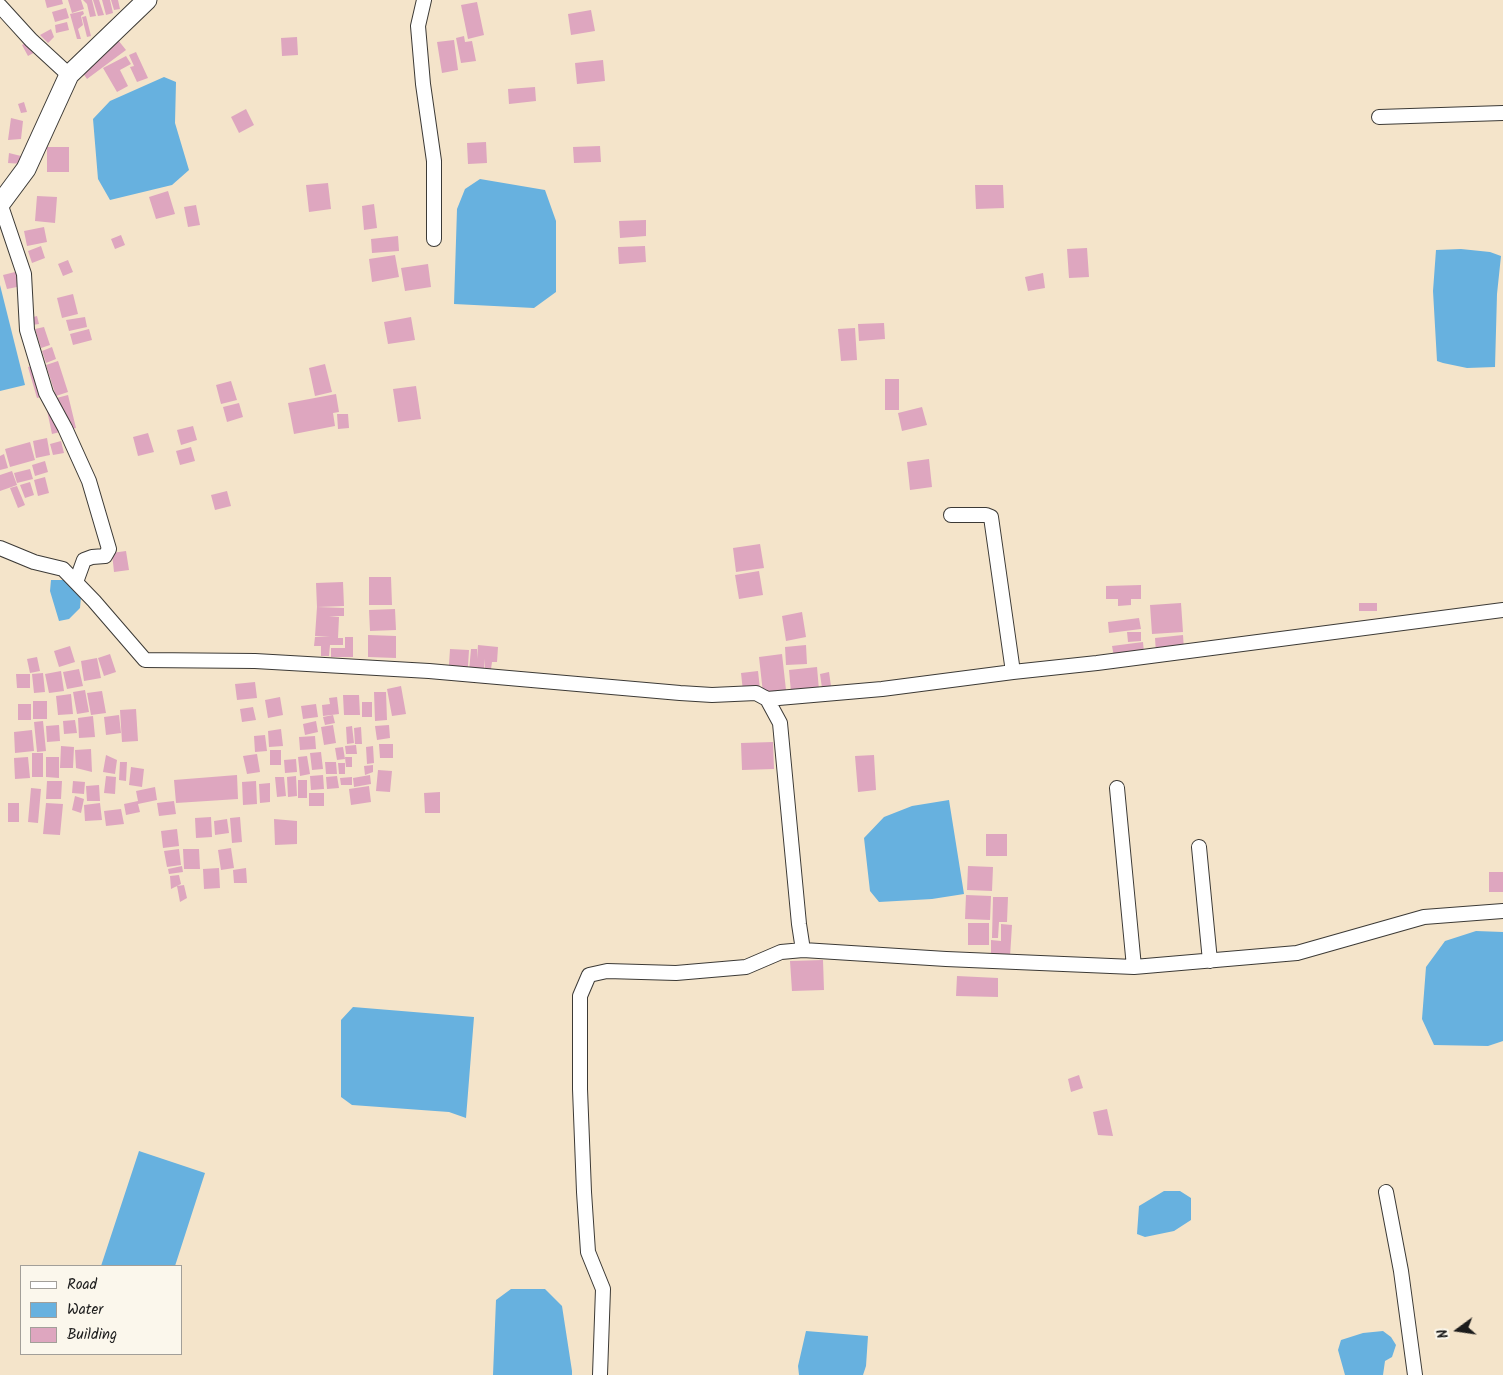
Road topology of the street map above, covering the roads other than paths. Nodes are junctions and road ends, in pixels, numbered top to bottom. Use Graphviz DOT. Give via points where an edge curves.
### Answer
graph roads {
  1 [pos="147,0"];
  2 [pos="424,0"];
  3 [pos="0,6"];
  4 [pos="69,74"];
  5 [pos="1503,113"];
  6 [pos="1379,117"];
  7 [pos="0,204"];
  8 [pos="434,240"];
  9 [pos="951,515"];
  10 [pos="0,548"];
  11 [pos="76,582"];
  12 [pos="1503,610"];
  13 [pos="1013,672"];
  14 [pos="767,699"];
  15 [pos="1117,788"];
  16 [pos="1199,848"];
  17 [pos="1503,911"];
  18 [pos="803,950"];
  19 [pos="1210,961"];
  20 [pos="1134,967"];
  21 [pos="1386,1192"];
  22 [pos="600,1375"];
  23 [pos="1415,1375"];
  1 -- 4 [label="street"];
  2 -- 8 [label="street" via="418,26 434,161"];
  3 -- 4 [label="street"];
  4 -- 7 [label="street" via="26,170"];
  5 -- 6 [label="street"];
  7 -- 11 [label="street" via="24,274 27,330 43,384 89,481 109,549 105,556 84,560"];
  9 -- 13 [label="street" via="991,517"];
  10 -- 11 [label="street" via="34,562 63,569"];
  11 -- 14 [label="street" via="144,660 255,661 429,671 680,693 756,693"];
  12 -- 13 [label="street"];
  13 -- 14 [label="street" via="882,689"];
  14 -- 18 [label="street" via="780,723"];
  15 -- 20 [label="street"];
  16 -- 19 [label="street"];
  17 -- 19 [label="street" via="1424,917 1297,953"];
  18 -- 20 [label="street"];
  18 -- 22 [label="street" via="781,952 746,966 676,974 607,971 588,975 580,996 581,1098 588,1252 603,1289"];
  19 -- 20 [label="street"];
  21 -- 23 [label="street"];
}
